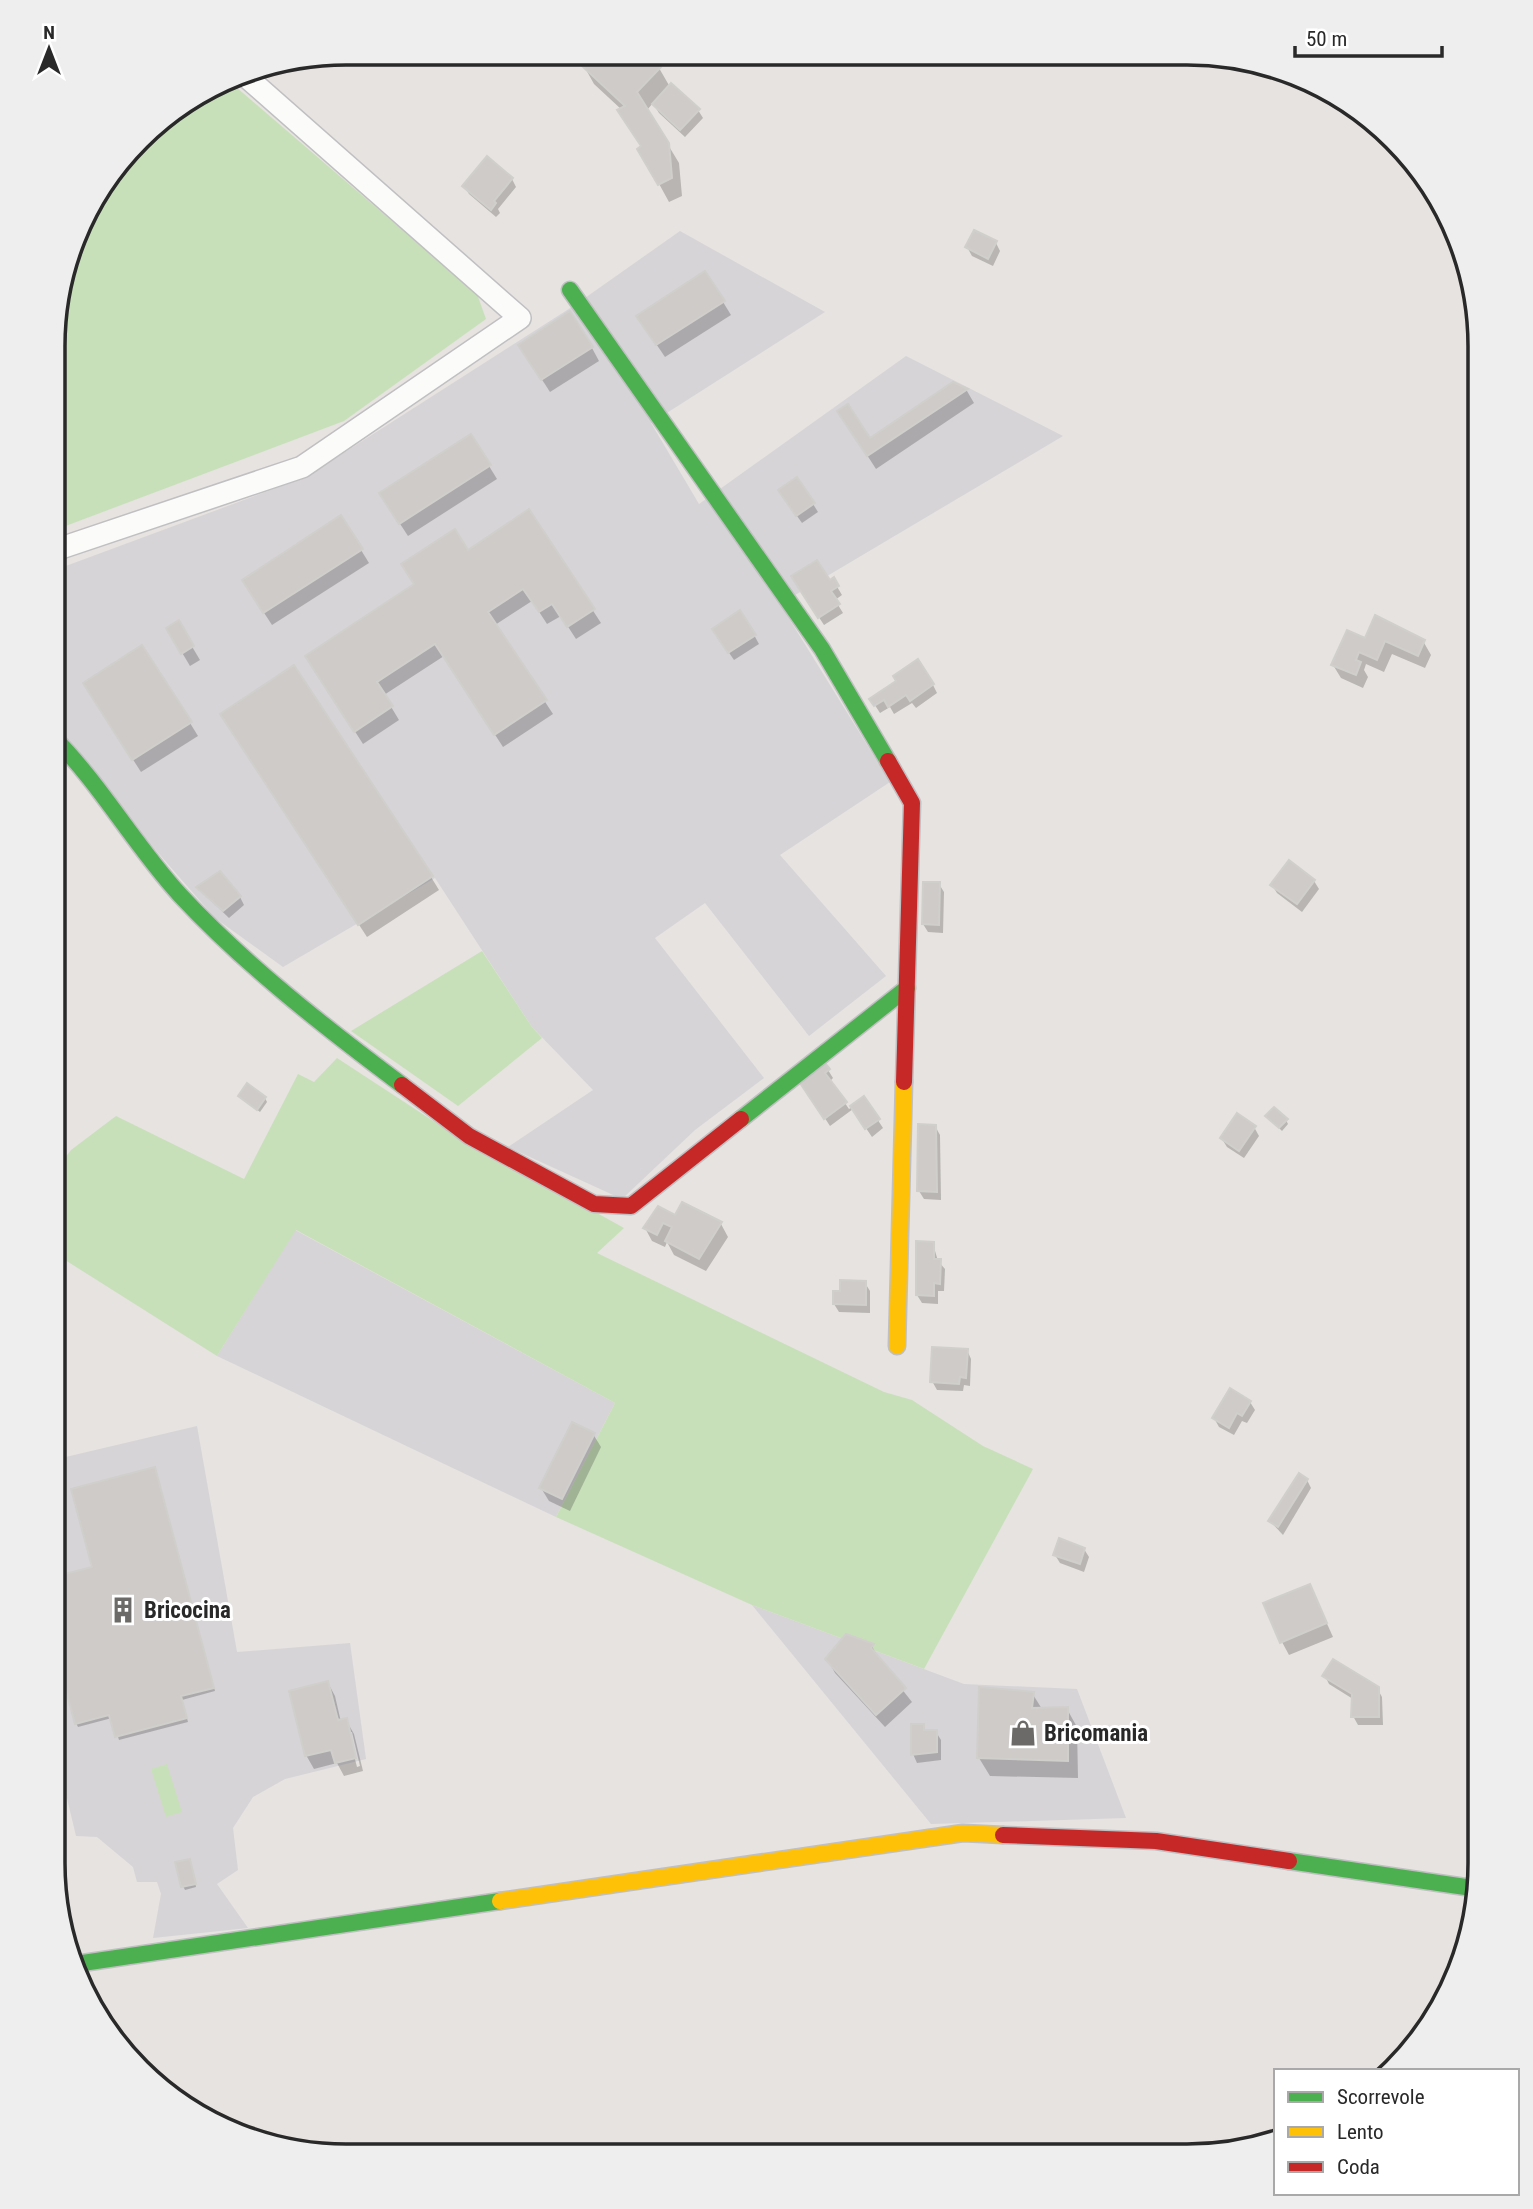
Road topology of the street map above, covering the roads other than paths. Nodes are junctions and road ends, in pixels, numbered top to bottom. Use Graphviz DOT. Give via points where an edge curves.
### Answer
graph roads {
  1 [pos="251,81"];
  2 [pos="570,290"];
  3 [pos="65,547"];
  4 [pos="65,749"];
  5 [pos="907,988"];
  6 [pos="897,1346"];
  7 [pos="1467,1887"];
  8 [pos="83,1963"];
  1 -- 3 [label="street" via="520,318 302,467"];
  2 -- 5 [label="street" via="822,649 912,803"];
  4 -- 5 [label="street" via="180,895 303,1010 469,1136 594,1204 631,1206"];
  5 -- 6 [label="street"];
  7 -- 8 [label="street" via="1156,1841 963,1833"];
}
